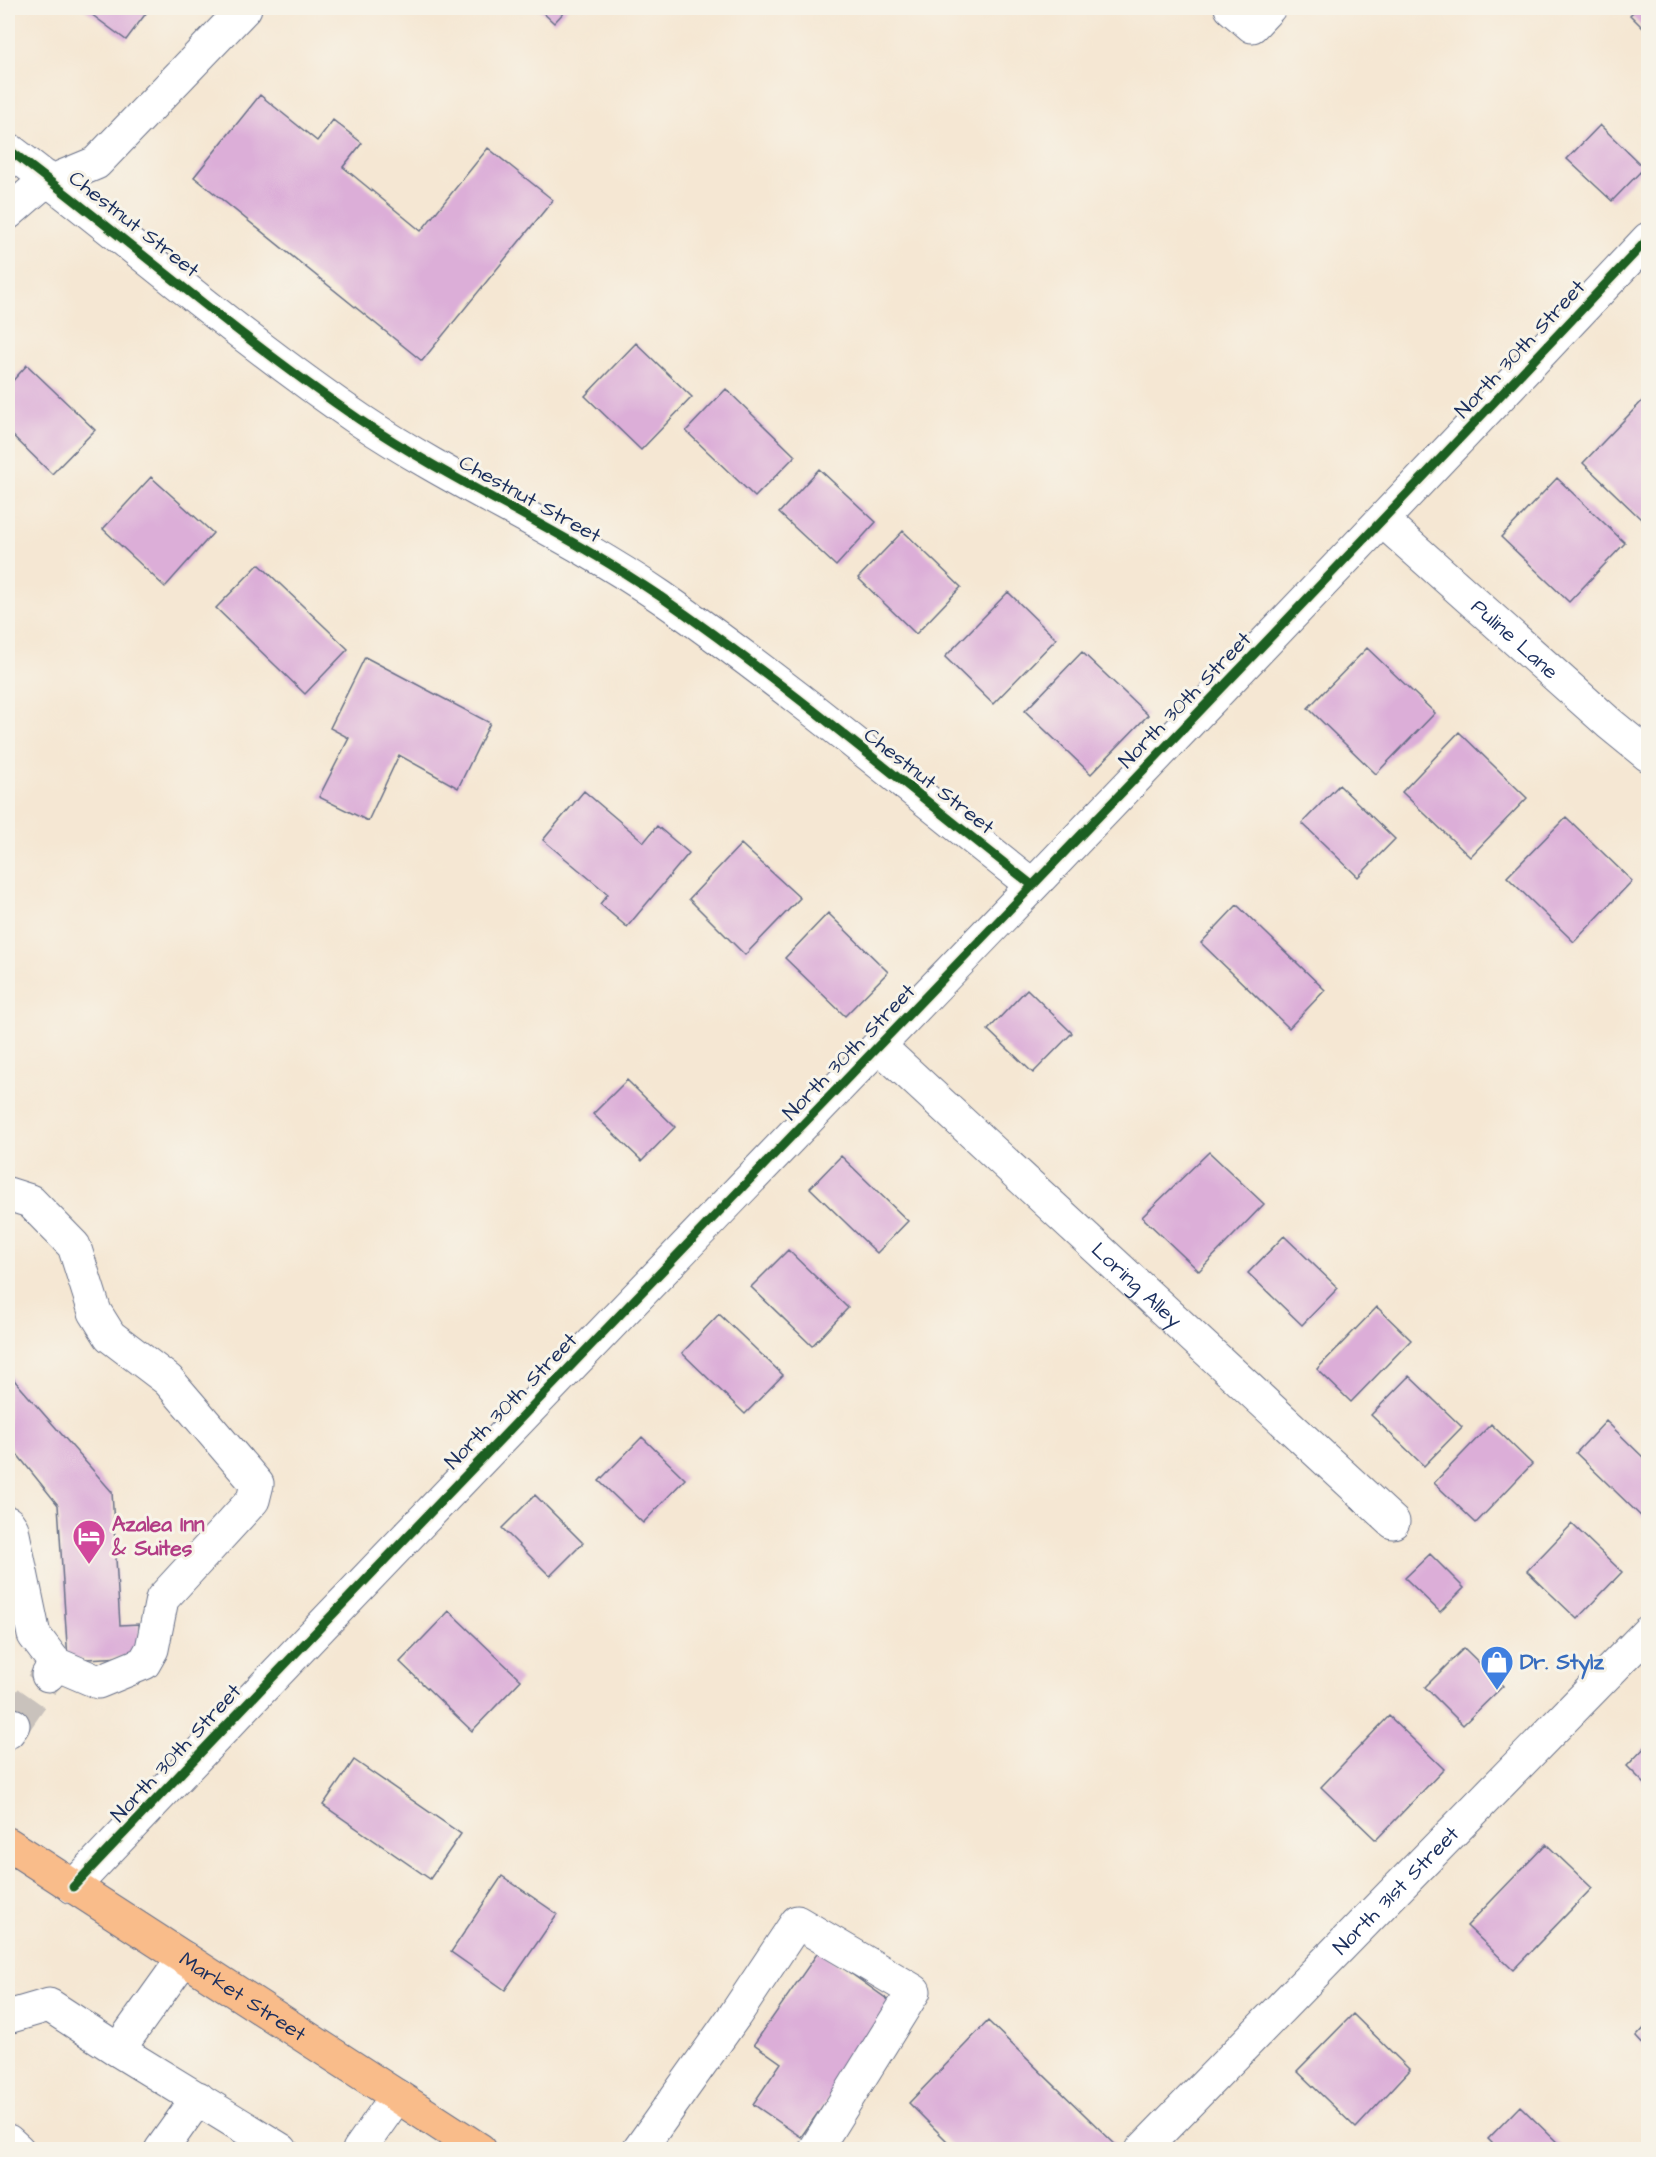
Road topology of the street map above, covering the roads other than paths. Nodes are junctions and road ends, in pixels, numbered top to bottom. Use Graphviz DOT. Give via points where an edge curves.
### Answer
graph roads {
  1 [pos="245,8"];
  2 [pos="1231,8"];
  3 [pos="1269,8"];
  4 [pos="8,149"];
  5 [pos="51,181"];
  6 [pos="8,213"];
  7 [pos="1648,239"];
  8 [pos="1383,521"];
  9 [pos="1648,755"];
  10 [pos="1032,885"];
  11 [pos="880,1047"];
  12 [pos="8,1194"];
  13 [pos="1393,1521"];
  14 [pos="8,1523"];
  15 [pos="1648,1632"];
  16 [pos="8,1845"];
  17 [pos="73,1887"];
  18 [pos="184,1959"];
  19 [pos="8,2017"];
  20 [pos="118,2050"];
  21 [pos="397,2096"];
  22 [pos="198,2098"];
  23 [pos="8,2141"];
  24 [pos="18,2150"];
  25 [pos="161,2150"];
  26 [pos="281,2150"];
  27 [pos="359,2150"];
  28 [pos="480,2150"];
  29 [pos="639,2150"];
  30 [pos="815,2150"];
  31 [pos="1142,2150"];
  1 -- 5 [label="street" via="96,163"];
  2 -- 3 [label="street" via="1252,26"];
  4 -- 5 [label="street, Chestnut Street"];
  5 -- 6 [label="street"];
  5 -- 10 [label="street, Chestnut Street" via="361,420 659,596"];
  7 -- 8 [label="street, North 30th Street"];
  8 -- 9 [label="street, Puline Lane"];
  8 -- 10 [label="street, North 30th Street"];
  10 -- 11 [label="street, North 30th Street"];
  11 -- 13 [label="street, Loring Alley"];
  11 -- 17 [label="street, North 30th Street" via="402,1540"];
  12 -- 14 [label="street" via="30,1202 74,1246 95,1312 110,1336 168,1380 257,1484 253,1500 162,1599 152,1649 144,1663 98,1682 52,1669 34,1635"];
  15 -- 31 [label="street, North 31st Street"];
  16 -- 17 [label="main road, Market Street"];
  17 -- 18 [label="main road, Market Street"];
  18 -- 20 [label="street"];
  18 -- 21 [label="main road, Market Street"];
  19 -- 20 [label="street" via="49,2005"];
  20 -- 22 [label="street"];
  21 -- 27 [label="street"];
  21 -- 28 [label="main road, Market Street"];
  22 -- 25 [label="street"];
  22 -- 26 [label="street"];
  23 -- 24 [label="street"];
  29 -- 30 [label="street" via="797,1922 914,1991"];
}
